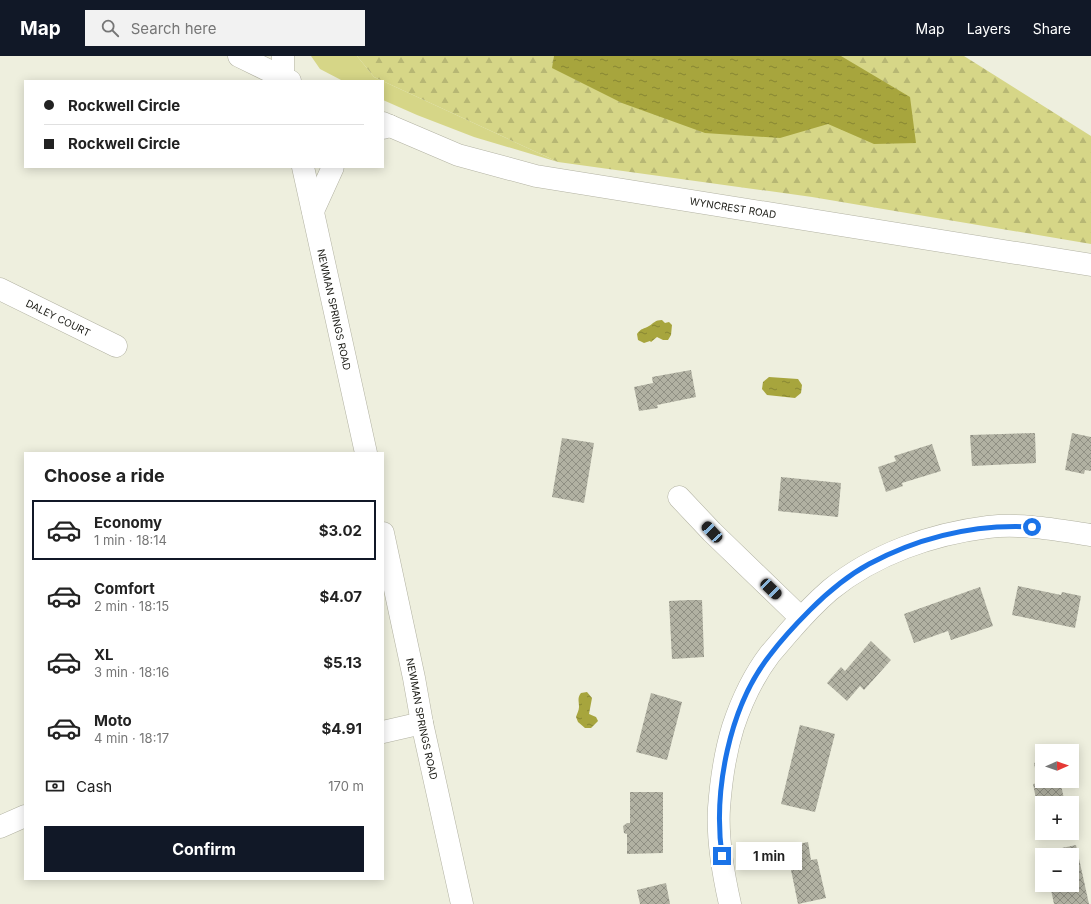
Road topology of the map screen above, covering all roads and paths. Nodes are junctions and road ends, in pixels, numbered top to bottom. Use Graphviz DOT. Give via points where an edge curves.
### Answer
graph roads {
  1 [pos="239,56"];
  2 [pos="283,56"];
  3 [pos="285,80"];
  4 [pos="385,126"];
  5 [pos="303,168"];
  6 [pos="333,168"];
  7 [pos="313,211"];
  8 [pos="1091,265"];
  9 [pos="0,289"];
  10 [pos="116,346"];
  11 [pos="366,452"];
  12 [pos="679,496"];
  13 [pos="1091,535"];
  14 [pos="384,538"];
  15 [pos="801,618"];
  16 [pos="422,723"];
  17 [pos="384,732"];
  18 [pos="24,816"];
  19 [pos="0,827"];
  20 [pos="462,904"];
  21 [pos="730,904"];
  1 -- 3 [label="street"];
  2 -- 3 [label="street"];
  4 -- 8 [label="street, WYNCREST ROAD" via="458,155 536,176"];
  5 -- 7 [label="street, NEWMAN SPRINGS ROAD"];
  6 -- 7 [label="street"];
  7 -- 11 [label="street, NEWMAN SPRINGS ROAD"];
  9 -- 10 [label="street, DALEY COURT"];
  12 -- 15 [label="street" via="712,532"];
  13 -- 15 [label="street" via="1013,526 961,531 913,544 869,564 845,579"];
  14 -- 16 [label="street, NEWMAN SPRINGS ROAD"];
  15 -- 21 [label="street" via="769,655 756,678 740,710 729,746 719,809 720,844"];
  16 -- 17 [label="street"];
  16 -- 20 [label="street, NEWMAN SPRINGS ROAD"];
  18 -- 19 [label="street"];
}
